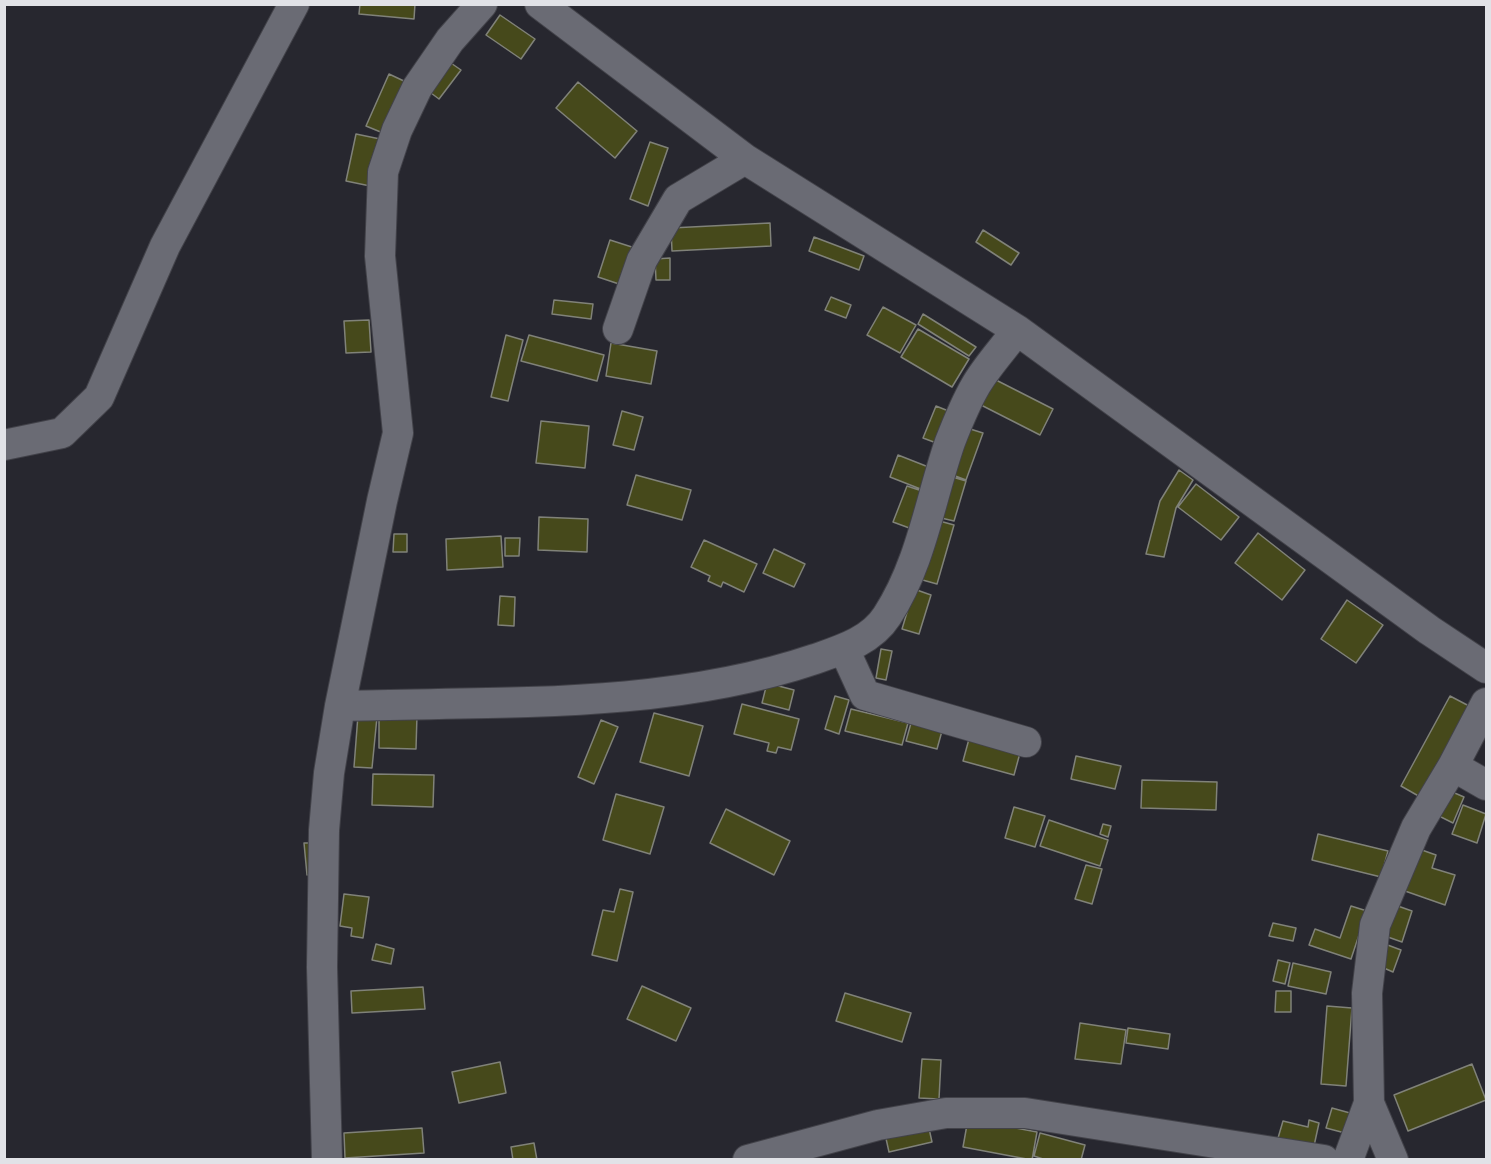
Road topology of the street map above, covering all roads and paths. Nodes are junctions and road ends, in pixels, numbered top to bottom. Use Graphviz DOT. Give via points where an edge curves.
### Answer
graph roads {
  1 [pos="285,4"];
  2 [pos="294,4"];
  3 [pos="482,4"];
  4 [pos="540,4"];
  5 [pos="274,41"];
  6 [pos="745,159"];
  7 [pos="618,330"];
  8 [pos="1017,330"];
  9 [pos="4,445"];
  10 [pos="844,649"];
  11 [pos="1486,668"];
  12 [pos="1486,703"];
  13 [pos="340,705"];
  14 [pos="1026,742"];
  15 [pos="1453,766"];
  16 [pos="1486,785"];
  17 [pos="1369,1103"];
  18 [pos="327,1160"];
  19 [pos="747,1160"];
  20 [pos="1324,1160"];
  21 [pos="1348,1160"];
  22 [pos="1393,1160"];
  1 -- 5 [label="street"];
  2 -- 5 [label="street"];
  3 -- 13 [label="street" via="450,40 417,88 383,172 380,256 398,433"];
  4 -- 6 [label="street"];
  5 -- 9 [label="street" via="165,246 99,397 62,433"];
  6 -- 7 [label="street" via="678,199 642,260"];
  6 -- 8 [label="street"];
  8 -- 10 [label="street" via="976,384 955,431 910,573 886,618 868,636"];
  8 -- 11 [label="street"];
  10 -- 13 [label="street" via="773,673 700,688 599,699"];
  10 -- 14 [label="street" via="865,695"];
  12 -- 15 [label="street"];
  13 -- 18 [label="street" via="324,830 322,967"];
  15 -- 16 [label="street"];
  15 -- 17 [label="street" via="1416,828 1375,925 1367,993"];
  17 -- 21 [label="street"];
  17 -- 22 [label="street"];
  19 -- 20 [label="street" via="878,1125 946,1113 1024,1113"];
}
